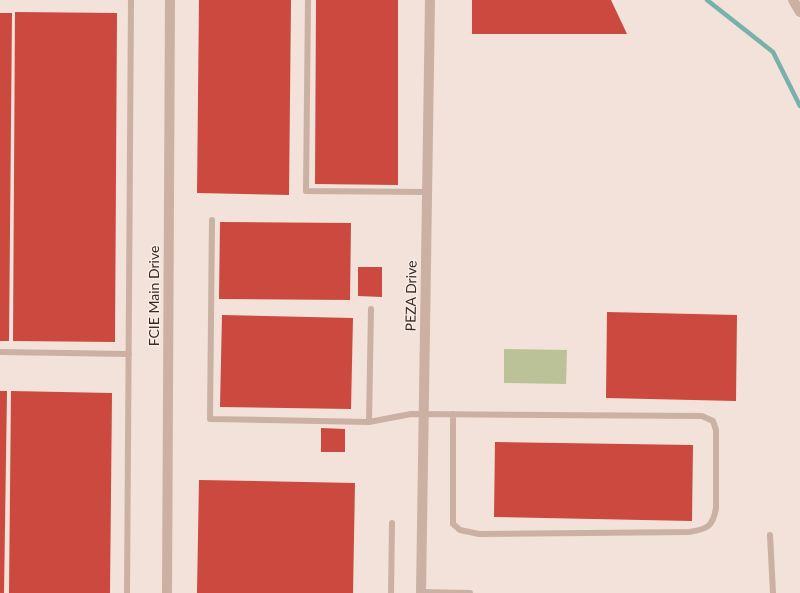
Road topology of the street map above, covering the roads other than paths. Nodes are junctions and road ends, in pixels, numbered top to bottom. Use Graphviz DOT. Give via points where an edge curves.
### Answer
graph roads {
  1 [pos="131,0"];
  2 [pos="170,0"];
  3 [pos="308,0"];
  4 [pos="430,0"];
  5 [pos="793,0"];
  6 [pos="800,12"];
  7 [pos="427,192"];
  8 [pos="212,220"];
  9 [pos="371,309"];
  10 [pos="0,352"];
  11 [pos="129,354"];
  12 [pos="424,414"];
  13 [pos="453,414"];
  14 [pos="369,422"];
  15 [pos="392,523"];
  16 [pos="770,535"];
  17 [pos="421,592"];
  18 [pos="127,593"];
  19 [pos="167,593"];
  20 [pos="391,593"];
  21 [pos="470,593"];
  22 [pos="773,593"];
  1 -- 11 [label="lane"];
  2 -- 19 [label="street, FCIE Main Drive"];
  3 -- 7 [label="lane" via="306,191"];
  4 -- 7 [label="street, PEZA Drive"];
  5 -- 6 [label="street"];
  7 -- 12 [label="street, PEZA Drive"];
  8 -- 14 [label="lane" via="210,419"];
  9 -- 14 [label="lane"];
  10 -- 11 [label="lane"];
  11 -- 18 [label="lane"];
  12 -- 13 [label="lane"];
  12 -- 14 [label="lane"];
  12 -- 17 [label="street, PEZA Drive"];
  13 -- 13 [label="lane" via="702,416 713,421 716,430 714,520 705,530 689,532 479,534 460,530 453,524"];
  15 -- 20 [label="lane"];
  16 -- 22 [label="lane"];
  17 -- 21 [label="lane"];
}
